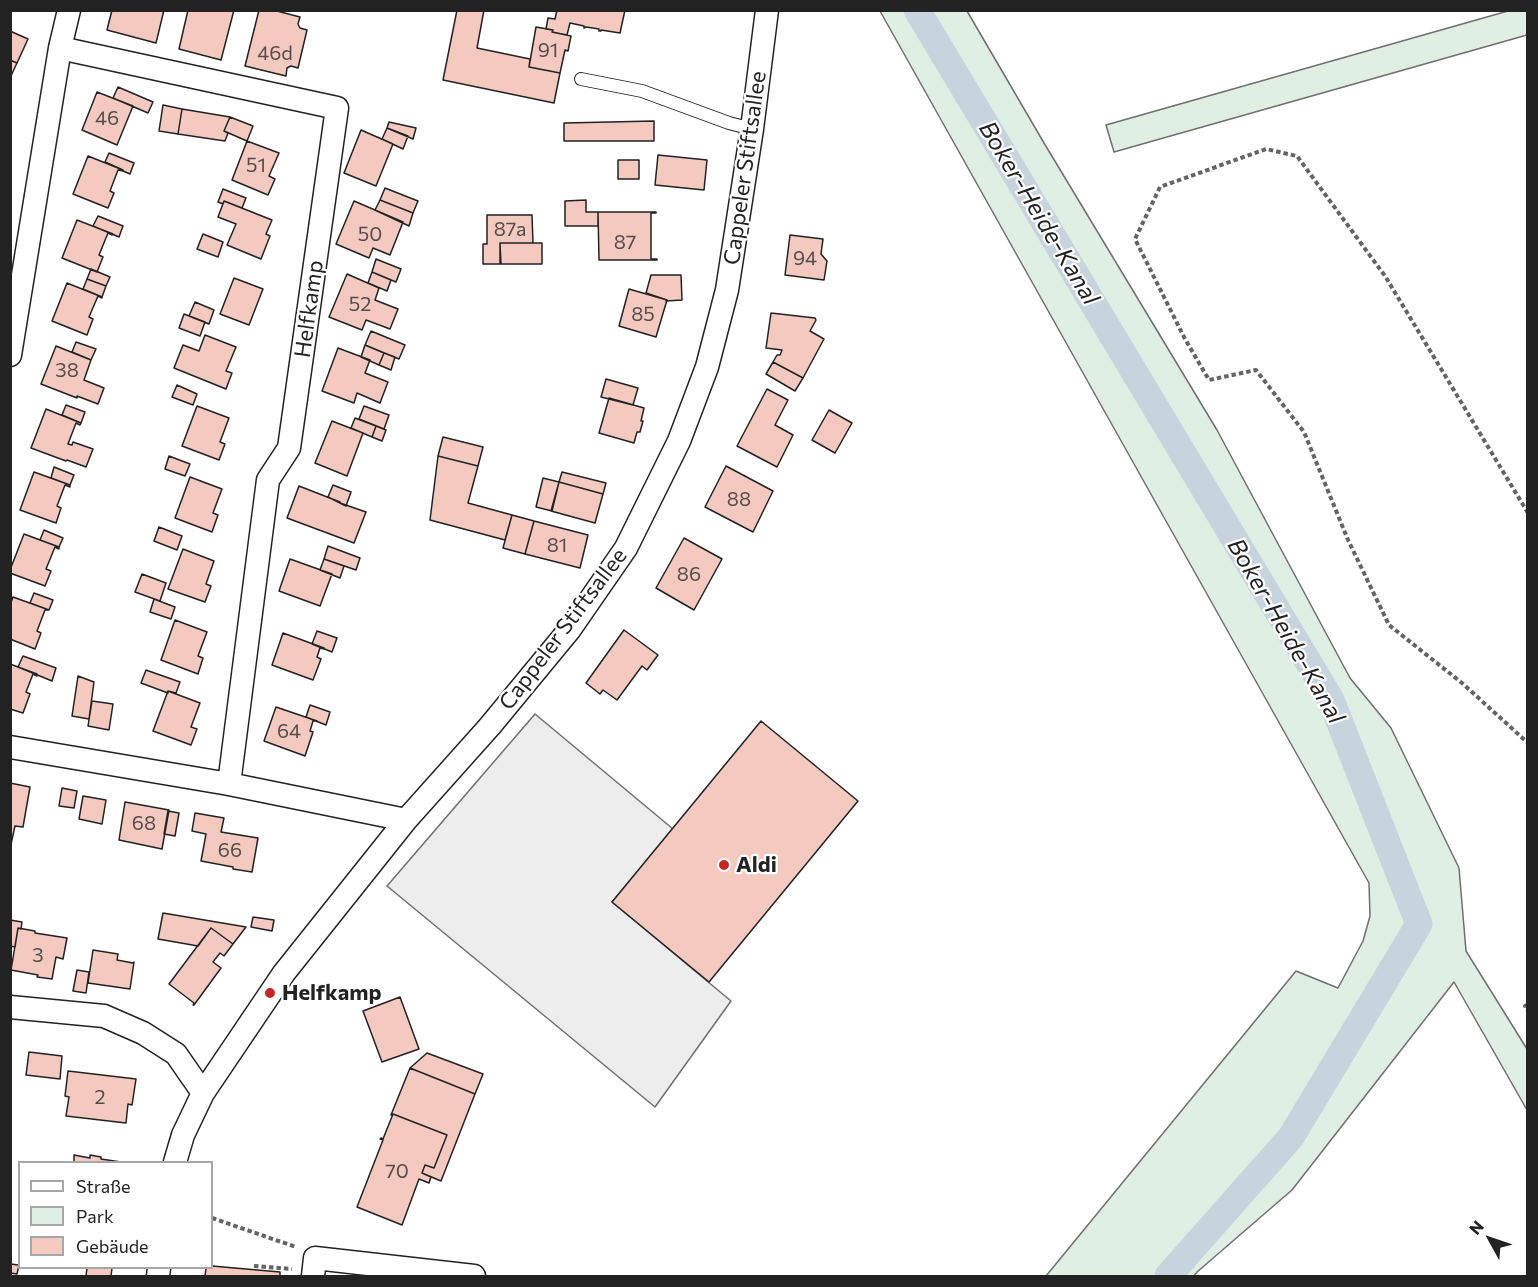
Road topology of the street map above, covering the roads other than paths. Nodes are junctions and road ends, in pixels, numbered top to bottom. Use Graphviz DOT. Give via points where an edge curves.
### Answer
graph roads {
  1 [pos="69,10"];
  2 [pos="767,10"];
  3 [pos="60,48"];
  4 [pos="581,79"];
  5 [pos="752,129"];
  6 [pos="10,355"];
  7 [pos="10,747"];
  8 [pos="230,784"];
  9 [pos="406,820"];
  10 [pos="10,1007"];
  11 [pos="203,1093"];
  12 [pos="176,1161"];
  13 [pos="314,1268"];
  14 [pos="474,1276"];
  1 -- 3 [label="street"];
  2 -- 5 [label="street, Cappeler Stiftsallee"];
  3 -- 6 [label="street"];
  3 -- 8 [label="street, Helfkamp" via="337,108 289,448 268,480"];
  4 -- 5 [label="lane" via="630,88"];
  5 -- 9 [label="street, Cappeler Stiftsallee" via="728,290 707,367 679,441 626,548 570,629"];
  7 -- 8 [label="street"];
  8 -- 9 [label="street"];
  9 -- 11 [label="street, Cappeler Stiftsallee" via="284,973"];
  10 -- 11 [label="street" via="104,1016 176,1054"];
  11 -- 12 [label="street, Cappeler Stiftsallee" via="183,1135"];
  13 -- 14 [label="street"];
}
